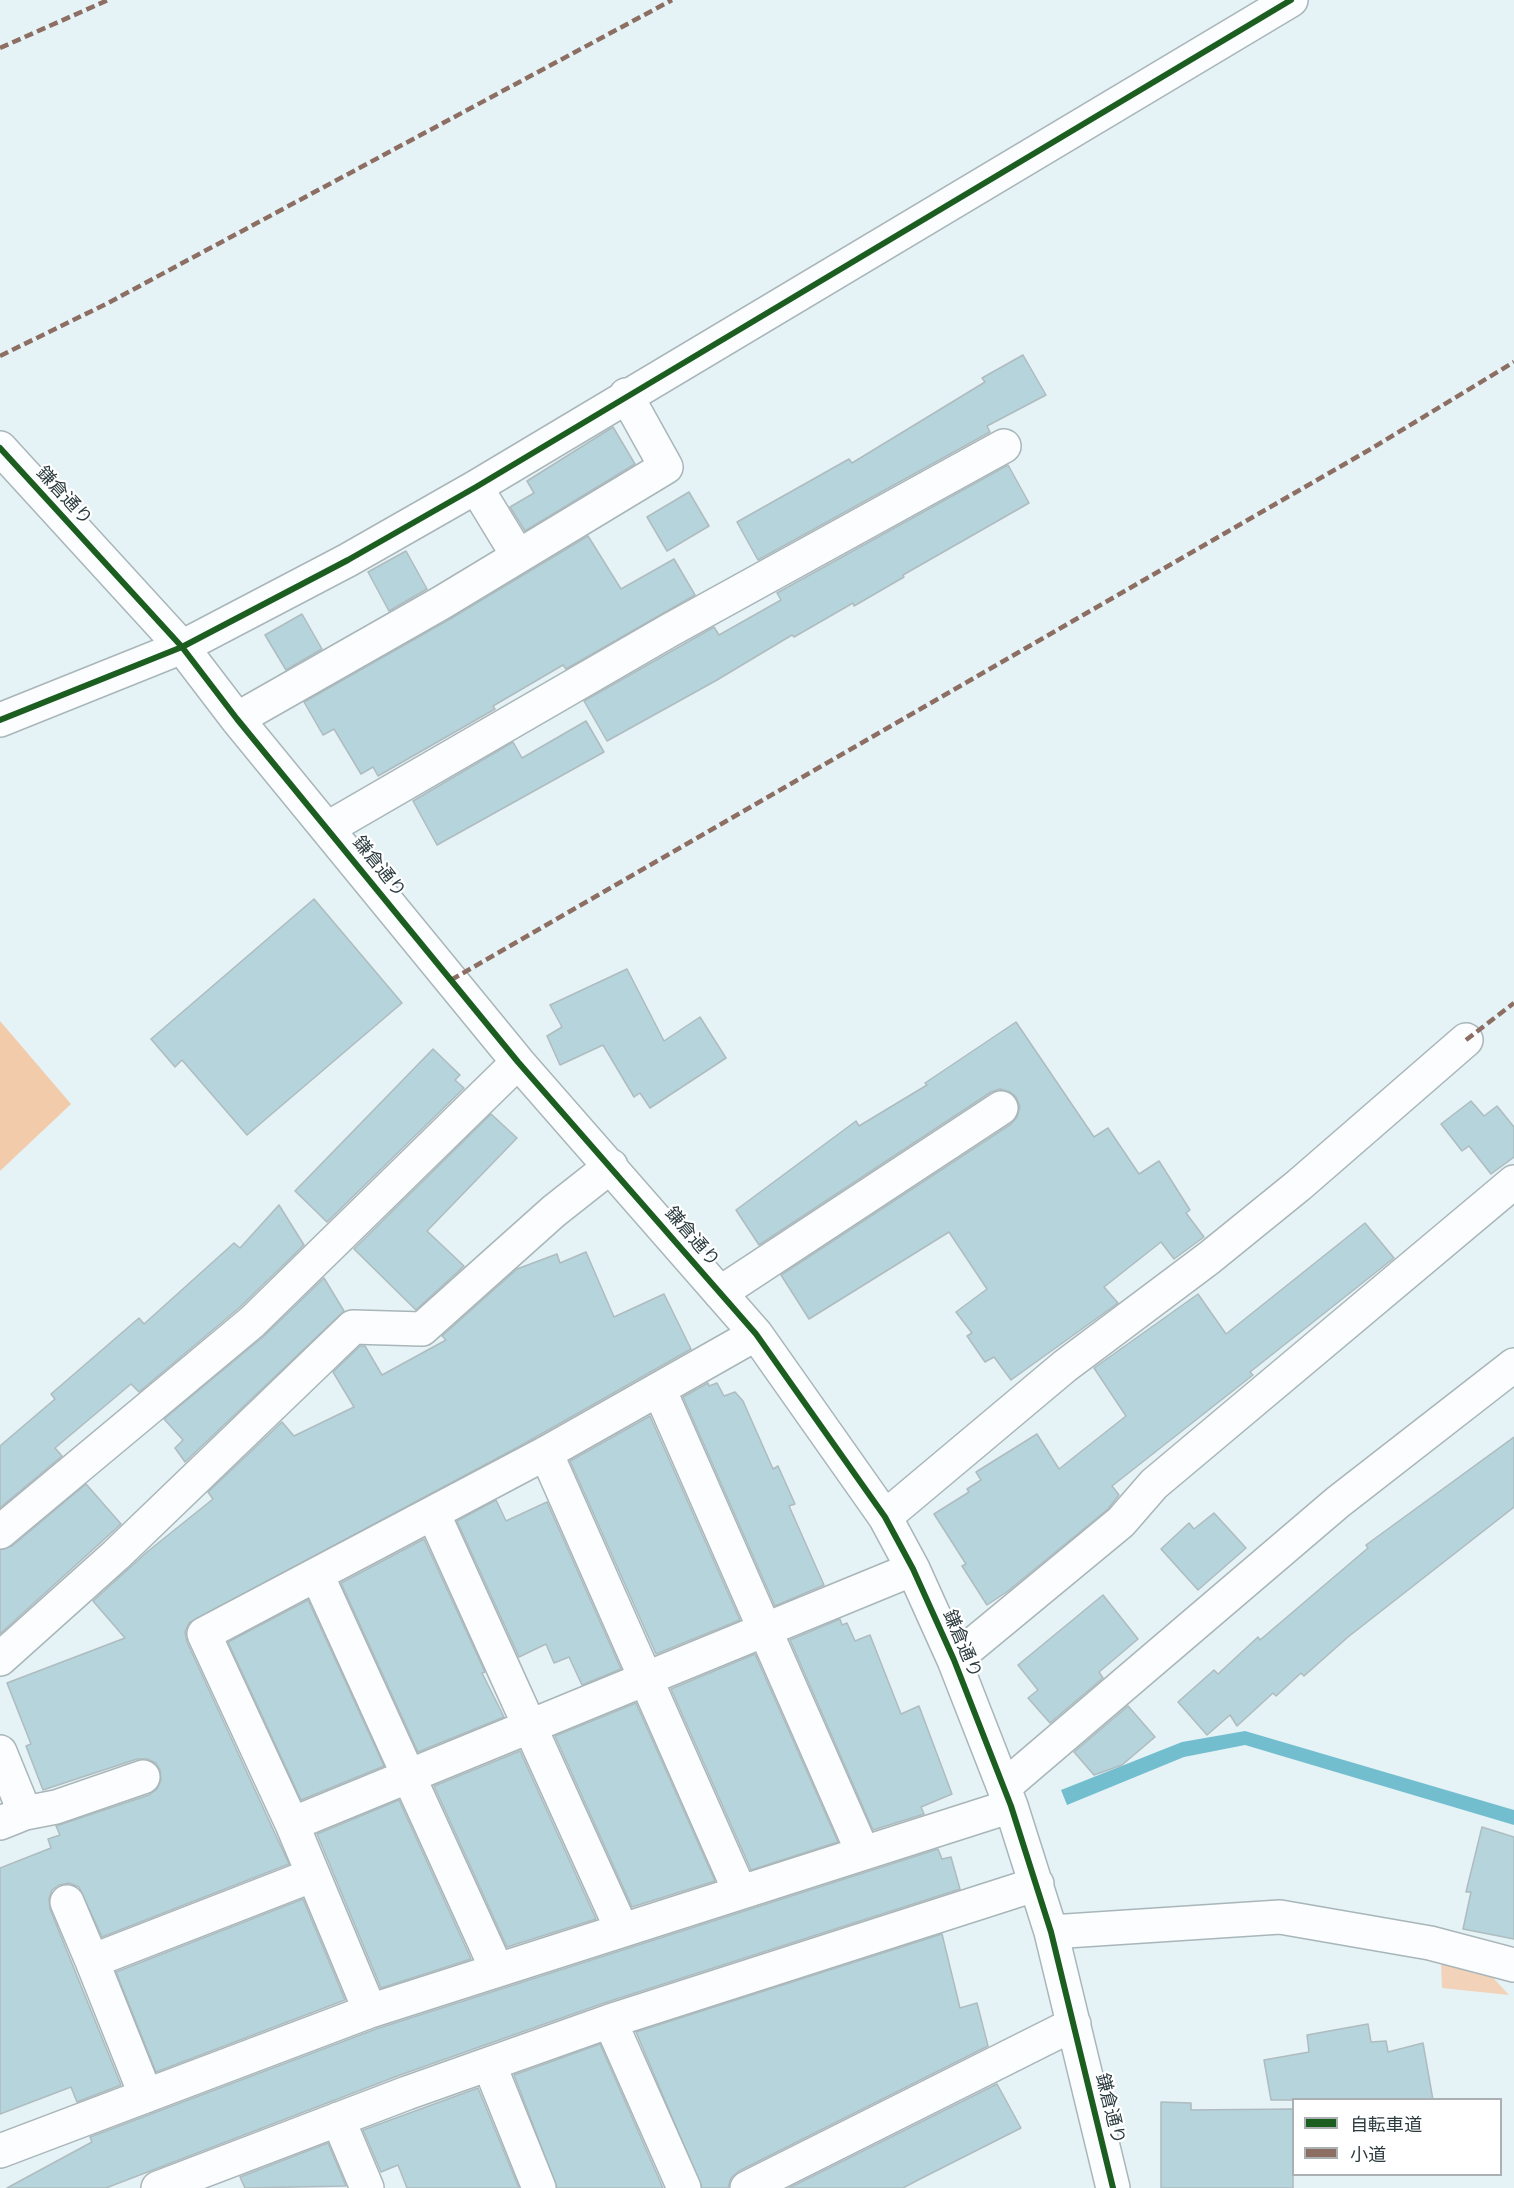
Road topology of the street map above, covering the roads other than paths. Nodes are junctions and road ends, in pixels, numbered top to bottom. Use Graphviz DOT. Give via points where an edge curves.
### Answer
graph roads {
  1 [pos="1291,0"];
  2 [pos="626,395"];
  3 [pos="1004,446"];
  4 [pos="0,448"];
  5 [pos="476,487"];
  6 [pos="518,556"];
  7 [pos="182,647"];
  8 [pos="237,719"];
  9 [pos="0,720"];
  10 [pos="328,828"];
  11 [pos="1466,1040"];
  12 [pos="519,1062"];
  13 [pos="1001,1108"];
  14 [pos="611,1166"];
  15 [pos="1514,1182"];
  16 [pos="720,1293"];
  17 [pos="756,1334"];
  18 [pos="1514,1365"];
  19 [pos="659,1389"];
  20 [pos="546,1452"];
  21 [pos="434,1513"];
  22 [pos="885,1517"];
  23 [pos="0,1532"];
  24 [pos="913,1569"];
  25 [pos="317,1575"];
  26 [pos="767,1630"];
  27 [pos="0,1659"];
  28 [pos="954,1660"];
  29 [pos="647,1680"];
  30 [pos="530,1729"];
  31 [pos="0,1752"];
  32 [pos="143,1777"];
  33 [pos="411,1778"];
  34 [pos="1008,1796"];
  35 [pos="13,1818"];
  36 [pos="292,1824"];
  37 [pos="863,1853"];
  38 [pos="313,1875"];
  39 [pos="1037,1884"];
  40 [pos="740,1892"];
  41 [pos="67,1902"];
  42 [pos="622,1930"];
  43 [pos="1051,1932"];
  44 [pos="92,1961"];
  45 [pos="1514,1965"];
  46 [pos="497,1970"];
  47 [pos="370,2011"];
  48 [pos="610,2021"];
  49 [pos="1074,2024"];
  50 [pos="489,2064"];
  51 [pos="146,2096"];
  52 [pos="338,2119"];
  53 [pos="0,2151"];
  54 [pos="200,2181"];
  55 [pos="158,2188"];
  56 [pos="367,2188"];
  57 [pos="539,2188"];
  58 [pos="684,2188"];
  59 [pos="747,2188"];
  60 [pos="1113,2188"];
  1 -- 2 [label="street"];
  2 -- 5 [label="street"];
  2 -- 6 [label="street" via="666,467"];
  3 -- 10 [label="street" via="670,630"];
  4 -- 7 [label="street, 鎌倉通り"];
  5 -- 6 [label="street"];
  5 -- 7 [label="street"];
  6 -- 8 [label="street"];
  7 -- 8 [label="street, 鎌倉通り"];
  7 -- 9 [label="street"];
  8 -- 10 [label="street, 鎌倉通り"];
  10 -- 12 [label="street, 鎌倉通り"];
  11 -- 22 [label="street" via="1299,1185 1065,1366"];
  12 -- 14 [label="street, 鎌倉通り"];
  12 -- 23 [label="street" via="252,1322"];
  13 -- 16 [label="street"];
  14 -- 16 [label="street, 鎌倉通り"];
  14 -- 27 [label="street" via="554,1211 422,1329 353,1327 116,1555"];
  15 -- 28 [label="street" via="1154,1484 1121,1522"];
  16 -- 17 [label="street, 鎌倉通り"];
  17 -- 19 [label="street"];
  17 -- 22 [label="street, 鎌倉通り"];
  18 -- 34 [label="street" via="1338,1502"];
  19 -- 20 [label="street"];
  19 -- 26 [label="street"];
  20 -- 21 [label="street"];
  20 -- 29 [label="street"];
  21 -- 25 [label="street"];
  21 -- 30 [label="street"];
  22 -- 24 [label="street, 鎌倉通り"];
  24 -- 26 [label="street"];
  24 -- 28 [label="street, 鎌倉通り"];
  25 -- 33 [label="street"];
  25 -- 36 [label="street" via="204,1634"];
  26 -- 29 [label="street"];
  26 -- 37 [label="street"];
  28 -- 34 [label="street, 鎌倉通り"];
  29 -- 30 [label="street"];
  29 -- 40 [label="street"];
  30 -- 33 [label="street"];
  30 -- 42 [label="street"];
  31 -- 35 [label="street"];
  32 -- 35 [label="street"];
  33 -- 36 [label="street"];
  33 -- 46 [label="street"];
  34 -- 37 [label="street"];
  34 -- 39 [label="street, 鎌倉通り"];
  36 -- 38 [label="street"];
  37 -- 40 [label="street"];
  38 -- 44 [label="street"];
  38 -- 47 [label="street"];
  39 -- 43 [label="street, 鎌倉通り"];
  39 -- 48 [label="street"];
  40 -- 42 [label="street"];
  41 -- 44 [label="street"];
  42 -- 46 [label="street"];
  43 -- 45 [label="street" via="1280,1917 1430,1943"];
  43 -- 49 [label="street, 鎌倉通り"];
  44 -- 51 [label="street"];
  46 -- 47 [label="street"];
  47 -- 51 [label="street"];
  48 -- 50 [label="street"];
  48 -- 58 [label="street"];
  49 -- 59 [label="street"];
  49 -- 60 [label="street, 鎌倉通り"];
  50 -- 52 [label="street"];
  50 -- 57 [label="street"];
  51 -- 53 [label="street"];
  52 -- 54 [label="street"];
  52 -- 56 [label="street"];
  54 -- 55 [label="street"];
}
